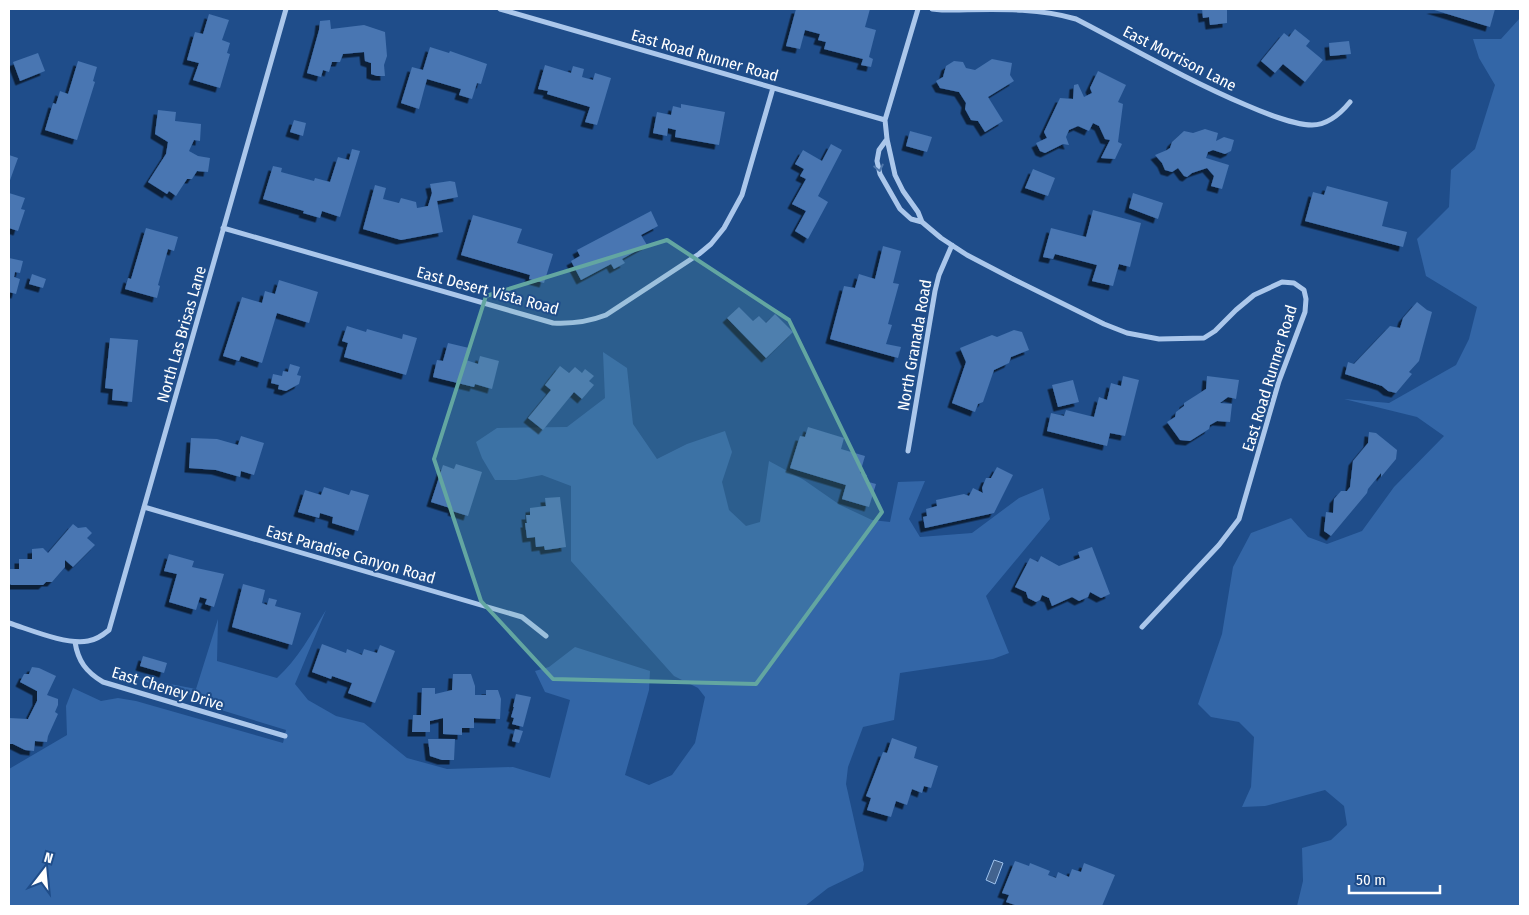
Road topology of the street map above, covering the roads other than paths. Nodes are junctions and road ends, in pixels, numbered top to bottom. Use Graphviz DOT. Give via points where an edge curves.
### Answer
graph roads {
  1 [pos="286,9"];
  2 [pos="500,9"];
  3 [pos="918,9"];
  4 [pos="932,9"];
  5 [pos="774,88"];
  6 [pos="1350,102"];
  7 [pos="885,120"];
  8 [pos="887,139"];
  9 [pos="922,222"];
  10 [pos="223,228"];
  11 [pos="952,245"];
  12 [pos="908,451"];
  13 [pos="144,507"];
  14 [pos="9,623"];
  15 [pos="1142,627"];
  16 [pos="546,636"];
  17 [pos="75,642"];
  18 [pos="285,736"];
  1 -- 10 [label="street, North Las Brisas Lane"];
  2 -- 5 [label="street, East Road Runner Road"];
  3 -- 7 [label="street"];
  4 -- 6 [label="street, East Morrison Lane" via="1031,11 1076,19 1203,87 1288,120 1312,125 1330,120"];
  5 -- 7 [label="street, East Road Runner Road"];
  5 -- 10 [label="street, East Desert Vista Road" via="742,196 724,228 699,254 606,315 591,321 553,323"];
  7 -- 8 [label="street, East Road Runner Road"];
  8 -- 9 [label="street, East Road Runner Road" via="895,175"];
  8 -- 9 [label="street, East Road Runner Road, one-way" via="879,150 880,174 900,209 911,219"];
  9 -- 11 [label="street, East Road Runner Road"];
  10 -- 13 [label="street, North Las Brisas Lane"];
  11 -- 12 [label="street, North Granada Road" via="935,291"];
  11 -- 15 [label="street, East Road Runner Road" via="1104,324 1127,333 1159,339 1204,338 1254,295 1282,282 1294,283 1304,290 1305,312 1279,381 1238,519 1219,545"];
  13 -- 16 [label="street, East Paradise Canyon Road" via="522,617"];
  13 -- 17 [label="street, North Las Brisas Lane" via="108,630 90,641"];
  14 -- 17 [label="street"];
  17 -- 18 [label="street, East Cheney Drive" via="82,665 103,682"];
}
